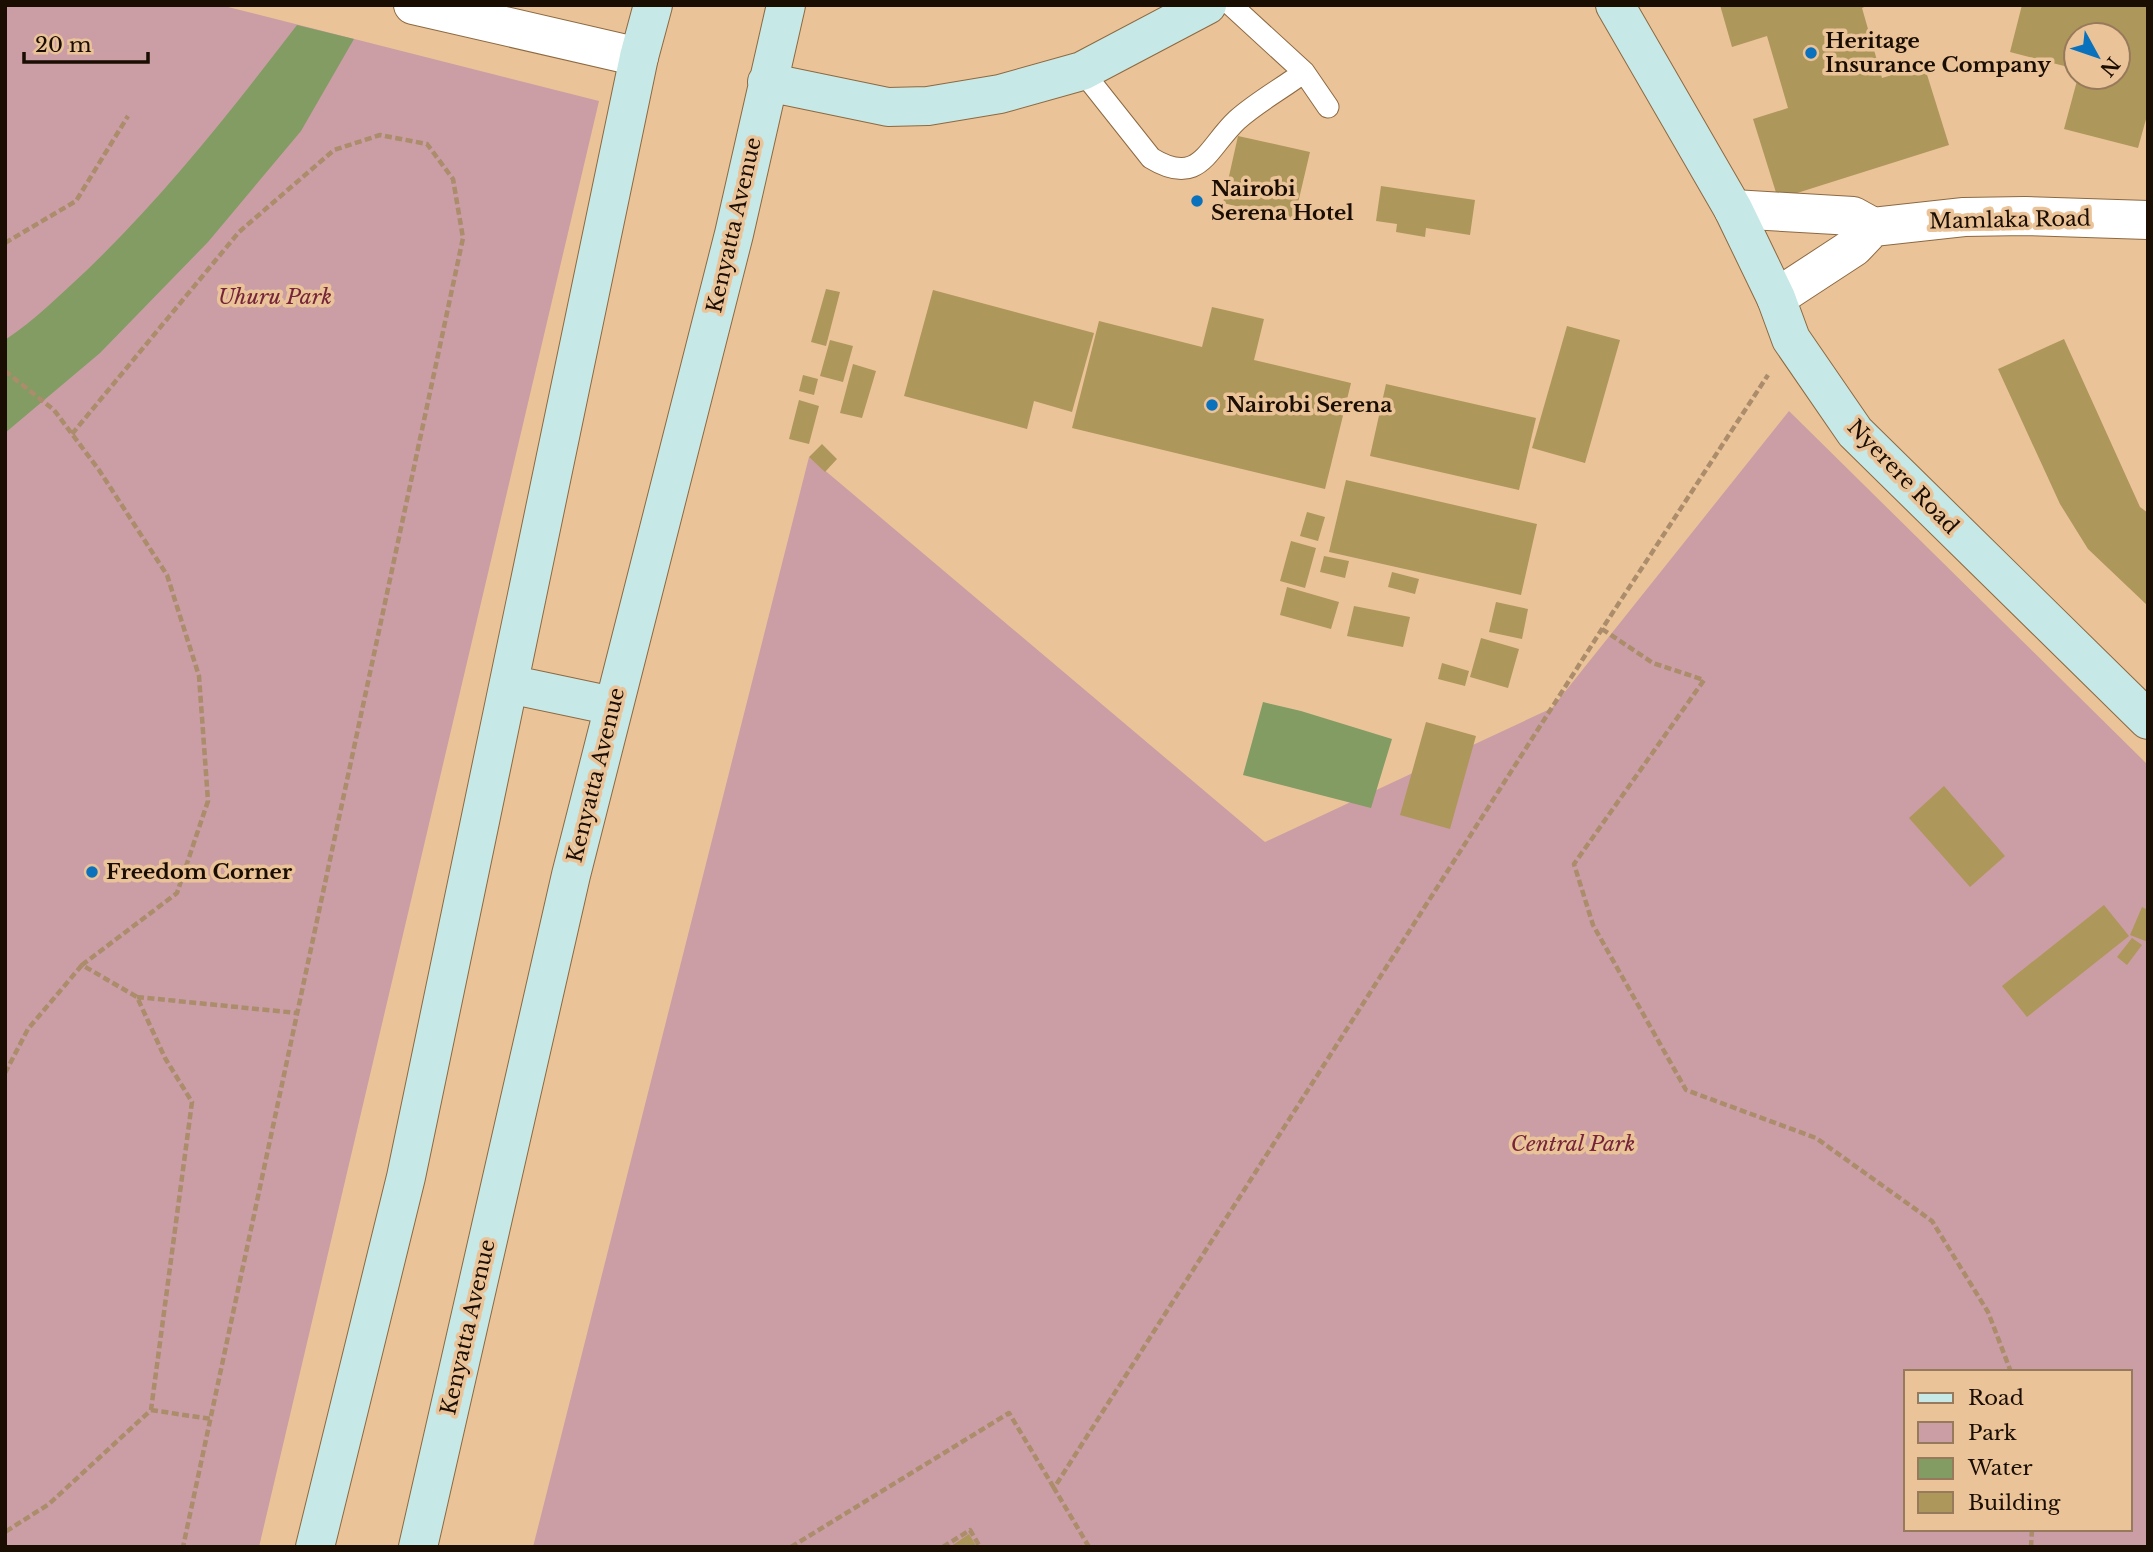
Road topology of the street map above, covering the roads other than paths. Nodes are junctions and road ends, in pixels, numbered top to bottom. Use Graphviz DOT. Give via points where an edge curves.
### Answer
graph roads {
  1 [pos="414,5"];
  2 [pos="653,5"];
  3 [pos="786,5"];
  4 [pos="1206,5"];
  5 [pos="1231,5"];
  6 [pos="1615,5"];
  7 [pos="639,57"];
  8 [pos="1082,71"];
  9 [pos="1304,72"];
  10 [pos="767,82"];
  11 [pos="1328,107"];
  12 [pos="1732,209"];
  13 [pos="2148,220"];
  14 [pos="1874,227"];
  15 [pos="1776,298"];
  16 [pos="509,684"];
  17 [pos="614,706"];
  18 [pos="2148,720"];
  19 [pos="315,1547"];
  20 [pos="418,1547"];
  1 -- 7 [label="street"];
  2 -- 7 [label="main road"];
  3 -- 10 [label="main road, Kenyatta Avenue"];
  4 -- 8 [label="main road"];
  5 -- 9 [label="lane"];
  6 -- 12 [label="main road, Nyerere Road"];
  7 -- 16 [label="main road"];
  8 -- 9 [label="lane" via="1151,159 1178,169 1204,161 1237,120"];
  8 -- 10 [label="main road" via="1000,94 928,106 888,107"];
  9 -- 11 [label="lane"];
  10 -- 17 [label="main road, Kenyatta Avenue" via="734,234"];
  12 -- 14 [label="street, Mamlaka Road" via="1853,216"];
  12 -- 15 [label="main road, Nyerere Road"];
  13 -- 14 [label="street, Mamlaka Road" via="2001,216"];
  14 -- 15 [label="street" via="1854,247"];
  15 -- 18 [label="main road, Nyerere Road" via="1791,339 1855,432"];
  16 -- 17 [label="main road"];
  16 -- 19 [label="main road" via="406,1177"];
  17 -- 20 [label="main road, Kenyatta Avenue" via="571,875"];
}
